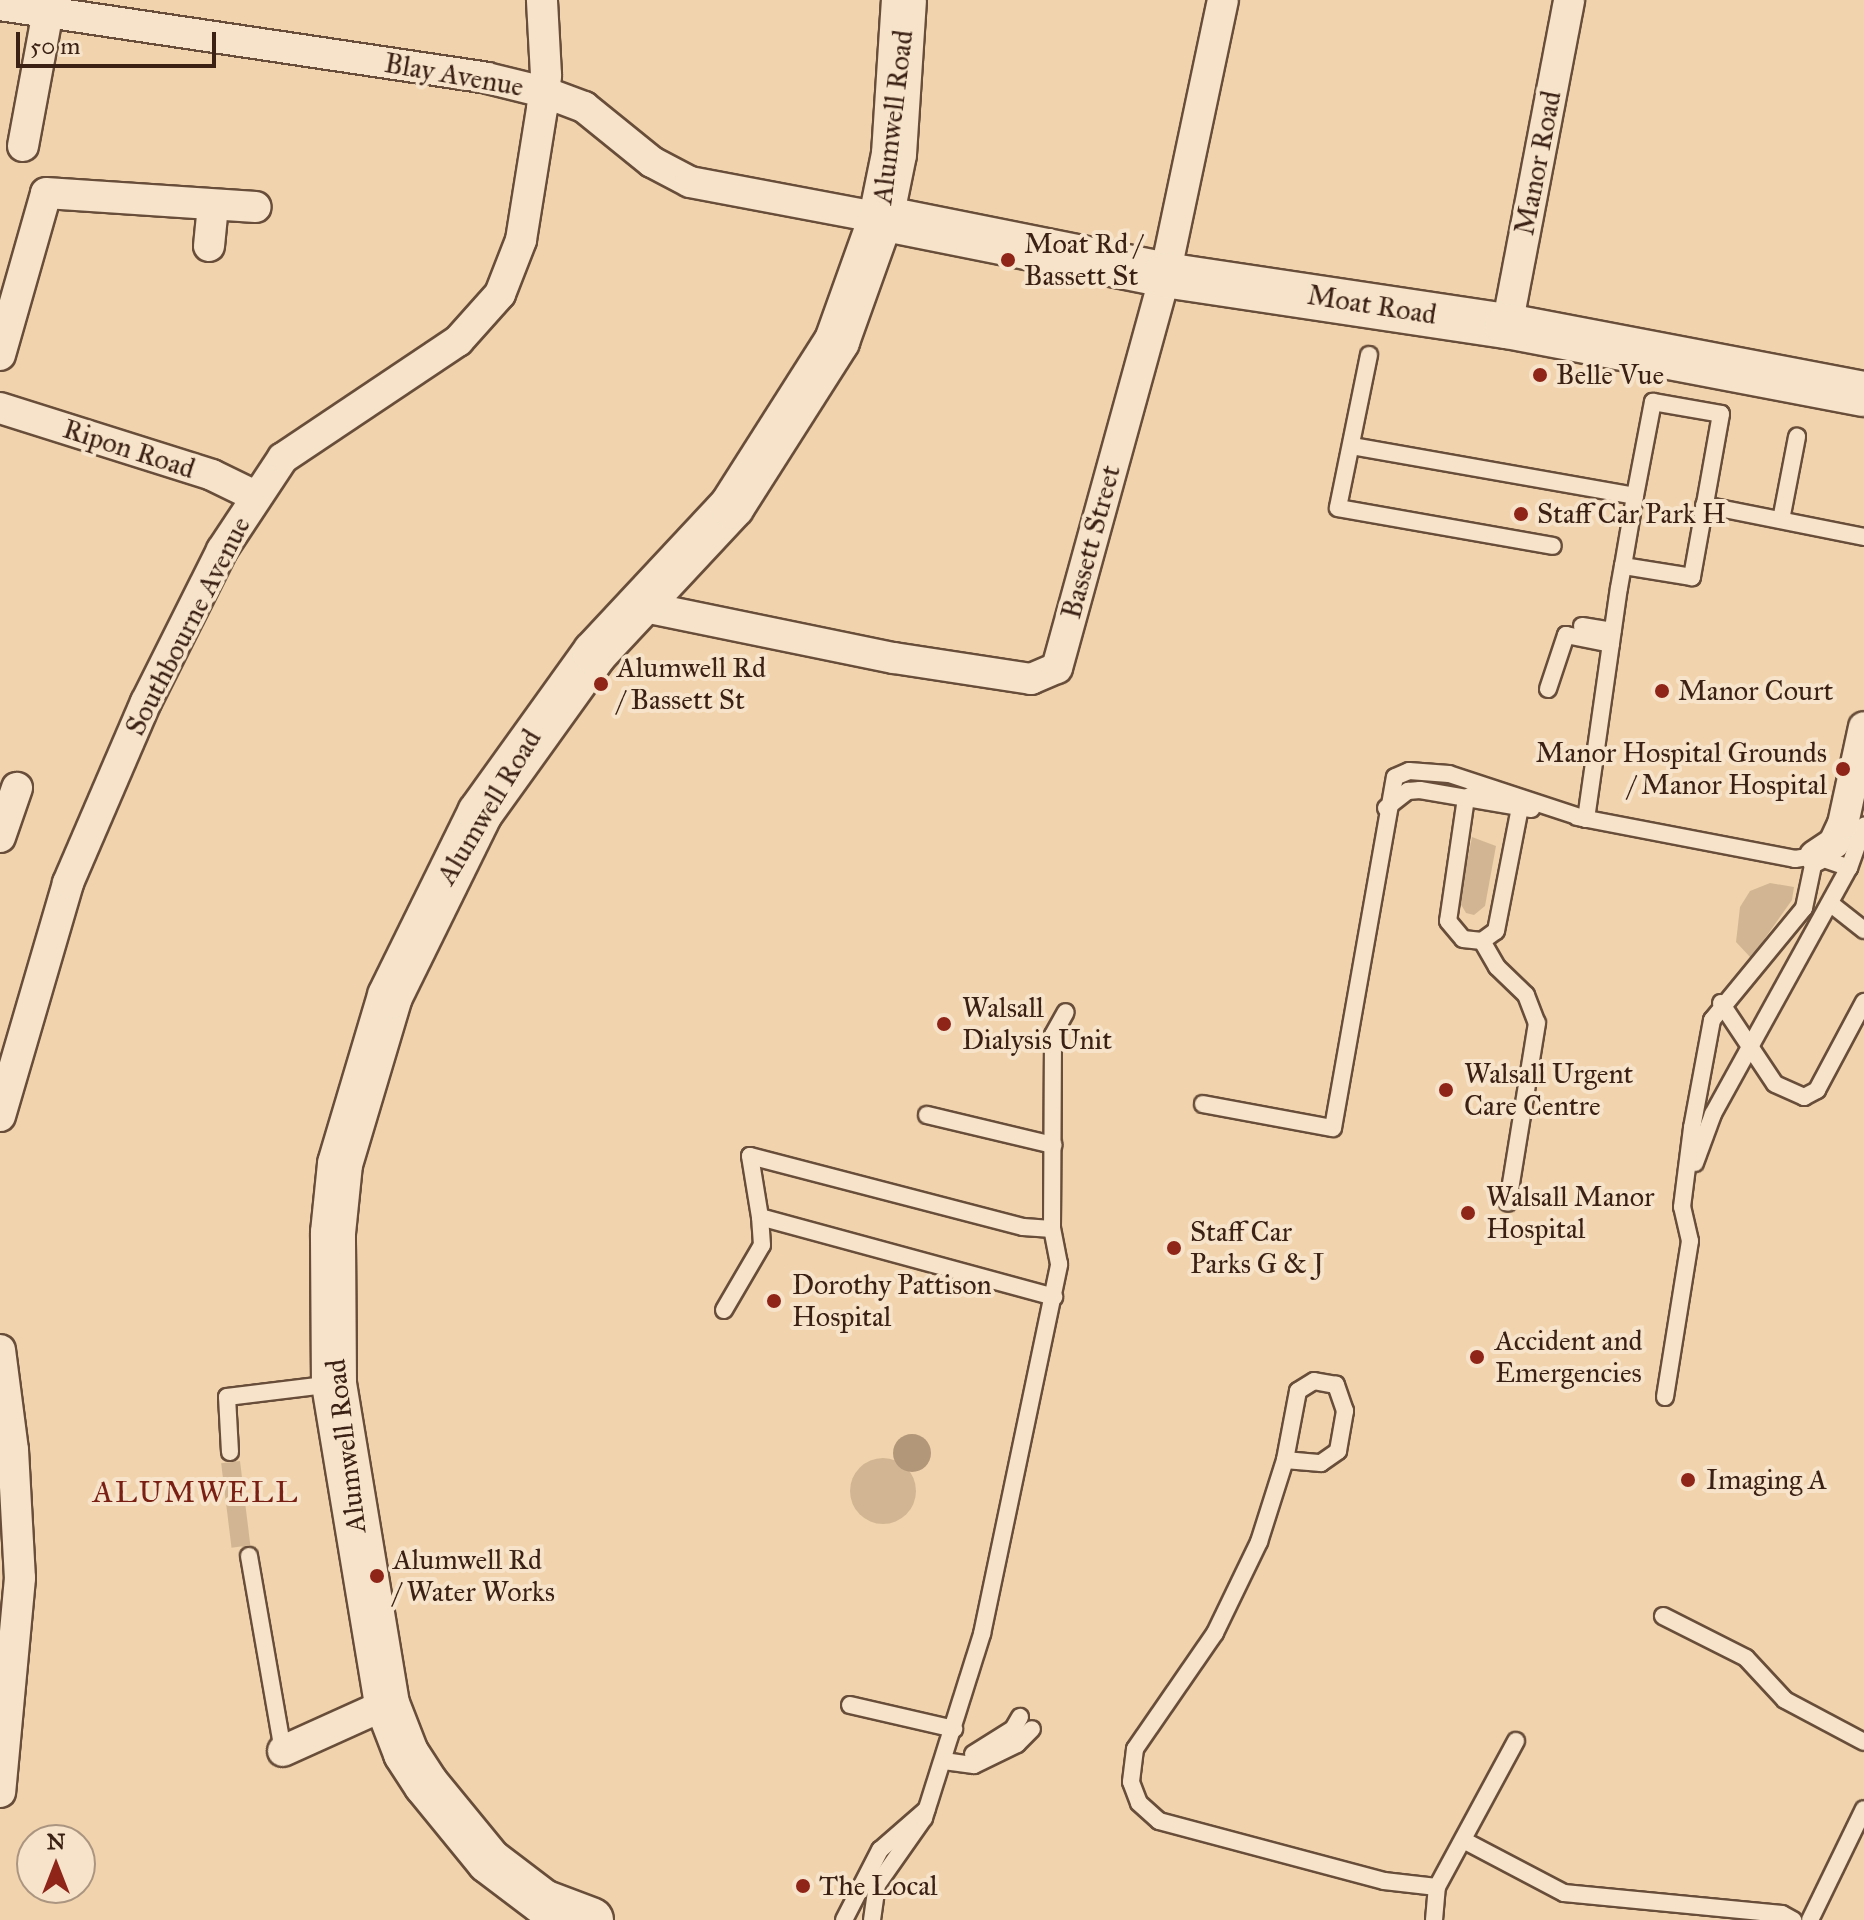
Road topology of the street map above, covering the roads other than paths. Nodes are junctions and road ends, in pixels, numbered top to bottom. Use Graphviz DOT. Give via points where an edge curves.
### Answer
graph roads {
  1 [pos="542,0"];
  2 [pos="904,0"];
  3 [pos="1223,0"];
  4 [pos="1569,0"];
  5 [pos="0,5"];
  6 [pos="48,11"];
  7 [pos="544,92"];
  8 [pos="23,146"];
  9 [pos="213,205"];
  10 [pos="256,207"];
  11 [pos="881,218"];
  12 [pos="209,246"];
  13 [pos="1165,275"];
  14 [pos="1507,326"];
  15 [pos="0,355"];
  16 [pos="1369,355"];
  17 [pos="1864,394"];
  18 [pos="0,408"];
  19 [pos="1797,437"];
  20 [pos="1352,446"];
  21 [pos="255,496"];
  22 [pos="1635,496"];
  23 [pos="1704,505"];
  24 [pos="1781,520"];
  25 [pos="1864,537"];
  26 [pos="1553,546"];
  27 [pos="1623,566"];
  28 [pos="640,606"];
  29 [pos="1582,626"];
  30 [pos="1612,637"];
  31 [pos="1548,689"];
  32 [pos="1864,727"];
  33 [pos="1488,787"];
  34 [pos="17,788"];
  35 [pos="1466,798"];
  36 [pos="1520,807"];
  37 [pos="1386,808"];
  38 [pos="1586,819"];
  39 [pos="1864,826"];
  40 [pos="1,830"];
  41 [pos="1815,856"];
  42 [pos="1849,868"];
  43 [pos="1831,904"];
  44 [pos="1864,930"];
  45 [pos="1482,941"];
  46 [pos="1864,1002"];
  47 [pos="1721,1003"];
  48 [pos="1066,1012"];
  49 [pos="1750,1048"];
  50 [pos="5,1068"];
  51 [pos="1203,1104"];
  52 [pos="927,1115"];
  53 [pos="0,1116"];
  54 [pos="1053,1145"];
  55 [pos="1685,1191"];
  56 [pos="1508,1203"];
  57 [pos="760,1217"];
  58 [pos="1052,1229"];
  59 [pos="1054,1297"];
  60 [pos="724,1310"];
  61 [pos="0,1350"];
  62 [pos="334,1384"];
  63 [pos="1665,1397"];
  64 [pos="230,1452"];
  65 [pos="1285,1460"];
  66 [pos="249,1556"];
  67 [pos="1663,1616"];
  68 [pos="387,1704"];
  69 [pos="850,1705"];
  70 [pos="1020,1717"];
  71 [pos="954,1729"];
  72 [pos="1032,1729"];
  73 [pos="1516,1741"];
  74 [pos="1864,1742"];
  75 [pos="283,1751"];
  76 [pos="944,1761"];
  77 [pos="2,1773"];
  78 [pos="927,1809"];
  79 [pos="1864,1809"];
  80 [pos="1465,1841"];
  81 [pos="1437,1887"];
  82 [pos="591,1920"];
  83 [pos="844,1920"];
  84 [pos="872,1920"];
  85 [pos="1434,1920"];
  86 [pos="1793,1920"];
  87 [pos="1810,1920"];
  1 -- 7 [label="street, Southbourne Avenue"];
  2 -- 11 [label="street, Alumwell Road" via="894,154"];
  3 -- 13 [label="street, Bassett Street"];
  4 -- 14 [label="street, Manor Road"];
  5 -- 6 [label="street, Blay Avenue"];
  6 -- 7 [label="street, Blay Avenue" via="487,78"];
  6 -- 8 [label="street"];
  7 -- 11 [label="street, Blay Avenue" via="584,107 652,162 690,182"];
  7 -- 21 [label="street, Southbourne Avenue" via="521,240 500,294 458,341 283,458"];
  9 -- 10 [label="street"];
  9 -- 12 [label="street"];
  9 -- 15 [label="street" via="46,193"];
  11 -- 13 [label="street, Moat Road"];
  11 -- 28 [label="street, Alumwell Road" via="837,341 732,506"];
  13 -- 14 [label="street, Moat Road"];
  13 -- 28 [label="street, Bassett Street" via="1057,668 1031,679 894,658"];
  14 -- 17 [label="street, Moat Road"];
  16 -- 20 [label="lane"];
  18 -- 21 [label="street, Ripon Road" via="212,475"];
  19 -- 24 [label="lane"];
  20 -- 22 [label="lane"];
  20 -- 26 [label="lane" via="1338,508"];
  21 -- 50 [label="street, Southbourne Avenue" via="184,621 79,857"];
  22 -- 23 [label="lane" via="1653,402 1721,414"];
  22 -- 27 [label="lane"];
  23 -- 24 [label="lane"];
  23 -- 27 [label="lane" via="1692,577"];
  24 -- 25 [label="lane"];
  27 -- 30 [label="lane"];
  28 -- 62 [label="street, Alumwell Road" via="546,715 480,813 390,996 340,1164 333,1233"];
  29 -- 30 [label="lane"];
  30 -- 31 [label="lane" via="1566,635"];
  30 -- 38 [label="lane"];
  32 -- 41 [label="street" via="1843,824 1834,843"];
  33 -- 35 [label="lane"];
  33 -- 37 [label="lane" via="1449,774 1409,771 1391,782"];
  33 -- 38 [label="lane"];
  34 -- 40 [label="street"];
  35 -- 36 [label="lane"];
  35 -- 37 [label="lane" via="1408,791"];
  35 -- 45 [label="lane" via="1448,921 1455,935"];
  36 -- 38 [label="lane"];
  36 -- 45 [label="lane" via="1496,931"];
  37 -- 51 [label="lane" via="1333,1128"];
  38 -- 41 [label="lane" via="1795,859"];
  39 -- 42 [label="lane"];
  41 -- 42 [label="lane"];
  41 -- 47 [label="lane" via="1809,897 1798,918"];
  42 -- 43 [label="lane"];
  43 -- 44 [label="lane"];
  43 -- 49 [label="lane"];
  45 -- 56 [label="lane" via="1497,967 1526,995 1537,1023"];
  46 -- 49 [label="lane" via="1817,1090 1804,1097 1775,1084"];
  47 -- 49 [label="lane"];
  47 -- 55 [label="lane" via="1710,1032"];
  48 -- 54 [label="lane" via="1053,1035"];
  49 -- 55 [label="lane" via="1713,1114"];
  50 -- 53 [label="street, Southbourne Avenue"];
  52 -- 54 [label="lane"];
  54 -- 58 [label="lane"];
  55 -- 63 [label="lane" via="1682,1207 1690,1241"];
  57 -- 58 [label="lane" via="750,1156 1023,1227"];
  57 -- 59 [label="lane"];
  57 -- 60 [label="lane" via="762,1245"];
  58 -- 59 [label="lane" via="1059,1264"];
  59 -- 71 [label="lane" via="982,1634"];
  61 -- 77 [label="street" via="16,1482 20,1578"];
  62 -- 64 [label="lane" via="227,1397"];
  62 -- 68 [label="street, Alumwell Road"];
  65 -- 65 [label="lane" via="1298,1391 1314,1381 1336,1385 1345,1411 1338,1451 1321,1463"];
  65 -- 81 [label="lane" via="1236,1593 1135,1749 1131,1782 1139,1803 1159,1821 1384,1881"];
  66 -- 75 [label="lane"];
  67 -- 74 [label="lane" via="1746,1658 1785,1700"];
  68 -- 75 [label="street"];
  68 -- 82 [label="street, Alumwell Road" via="406,1753 426,1784 489,1861 543,1902"];
  69 -- 71 [label="lane"];
  70 -- 76 [label="lane" via="990,1746"];
  71 -- 76 [label="lane"];
  72 -- 76 [label="lane" via="1017,1744 974,1765"];
  73 -- 80 [label="lane"];
  76 -- 78 [label="lane"];
  78 -- 83 [label="lane" via="880,1850"];
  78 -- 84 [label="lane" via="914,1838 877,1885"];
  79 -- 87 [label="lane"];
  80 -- 81 [label="lane"];
  80 -- 86 [label="lane" via="1564,1893 1782,1914"];
  81 -- 85 [label="lane"];
}
